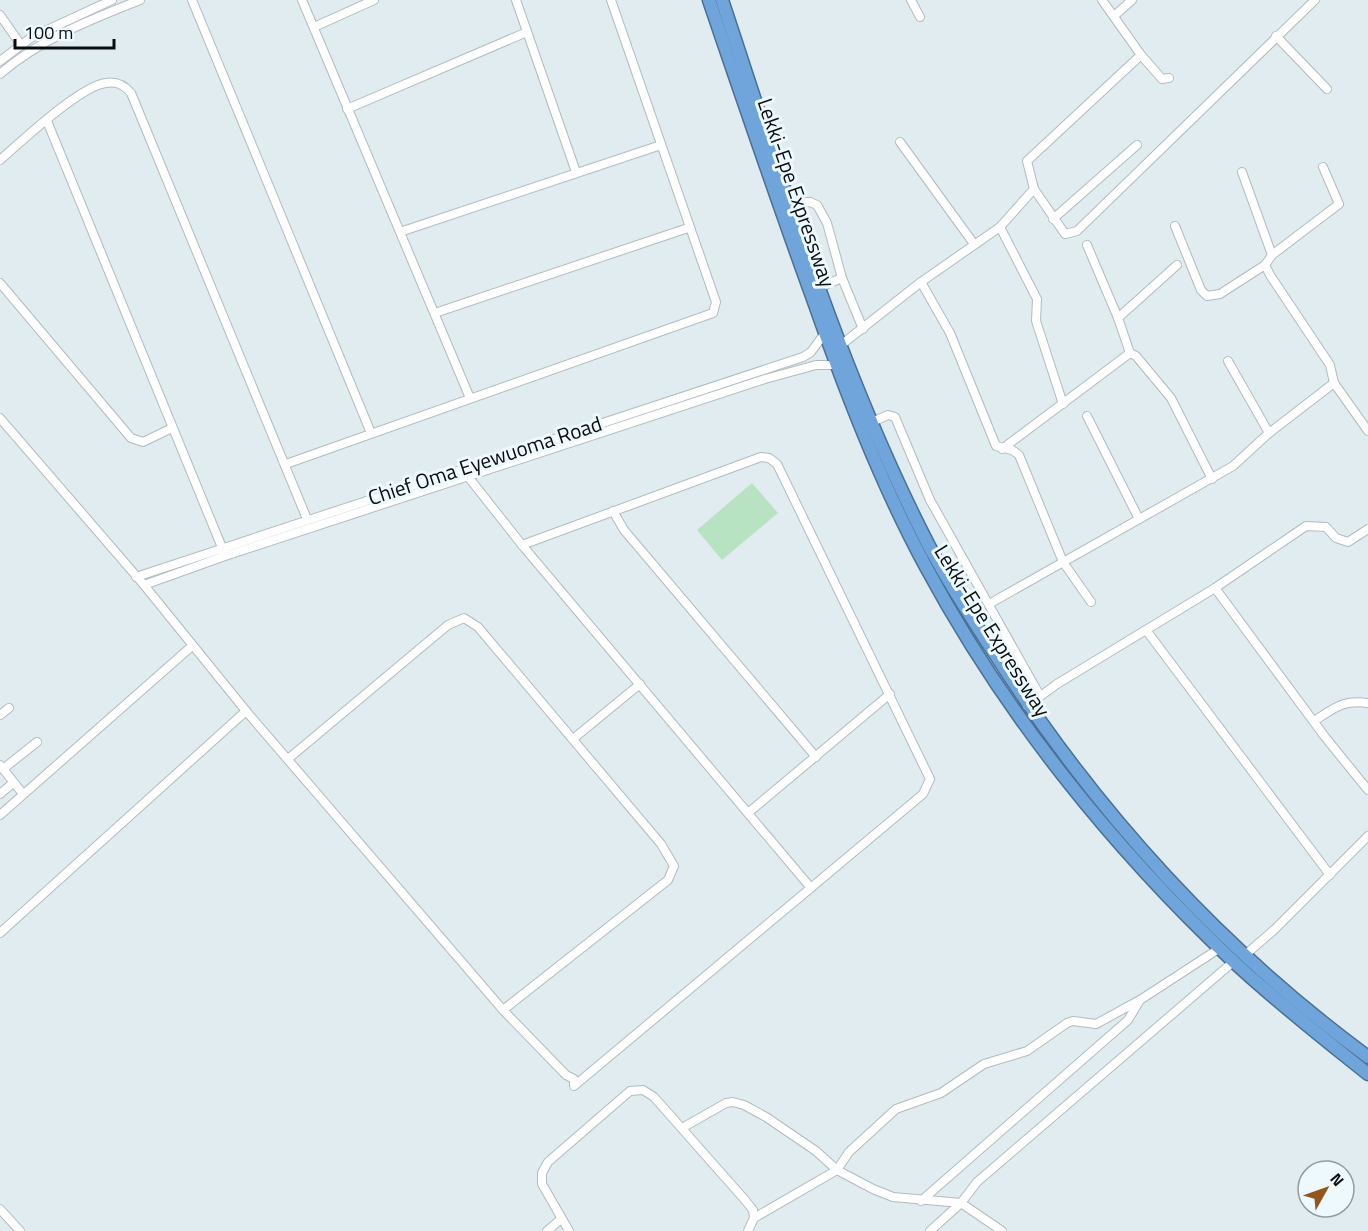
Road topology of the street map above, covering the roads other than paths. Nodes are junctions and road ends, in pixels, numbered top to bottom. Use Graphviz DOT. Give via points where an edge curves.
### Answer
graph roads {
  1 [pos="112,0"];
  2 [pos="140,0"];
  3 [pos="192,0"];
  4 [pos="302,0"];
  5 [pos="374,0"];
  6 [pos="516,0"];
  7 [pos="611,0"];
  8 [pos="709,0"];
  9 [pos="722,0"];
  10 [pos="911,0"];
  11 [pos="1102,0"];
  12 [pos="1132,0"];
  13 [pos="1315,0"];
  14 [pos="0,15"];
  15 [pos="1114,16"];
  16 [pos="920,17"];
  17 [pos="314,27"];
  18 [pos="527,32"];
  19 [pos="1276,36"];
  20 [pos="21,45"];
  21 [pos="1141,55"];
  22 [pos="0,62"];
  23 [pos="0,74"];
  24 [pos="1169,78"];
  25 [pos="743,80"];
  26 [pos="1327,89"];
  27 [pos="347,109"];
  28 [pos="47,121"];
  29 [pos="900,142"];
  30 [pos="661,145"];
  31 [pos="1137,145"];
  32 [pos="0,160"];
  33 [pos="1323,167"];
  34 [pos="1242,171"];
  35 [pos="576,172"];
  36 [pos="1034,189"];
  37 [pos="791,203"];
  38 [pos="1053,219"];
  39 [pos="1175,226"];
  40 [pos="1000,227"];
  41 [pos="688,228"];
  42 [pos="400,232"];
  43 [pos="974,244"];
  44 [pos="1087,245"];
  45 [pos="1272,255"];
  46 [pos="1176,266"];
  47 [pos="1266,266"];
  48 [pos="842,278"];
  49 [pos="921,282"];
  50 [pos="0,283"];
  51 [pos="819,287"];
  52 [pos="435,313"];
  53 [pos="1118,318"];
  54 [pos="863,329"];
  55 [pos="825,333"];
  56 [pos="841,345"];
  57 [pos="1130,353"];
  58 [pos="1228,361"];
  59 [pos="836,365"];
  60 [pos="1334,384"];
  61 [pos="470,398"];
  62 [pos="1063,404"];
  63 [pos="1087,416"];
  64 [pos="0,418"];
  65 [pos="872,422"];
  66 [pos="172,428"];
  67 [pos="1368,431"];
  68 [pos="371,433"];
  69 [pos="1269,433"];
  70 [pos="1002,449"];
  71 [pos="286,464"];
  72 [pos="466,473"];
  73 [pos="1212,479"];
  74 [pos="613,511"];
  75 [pos="307,519"];
  76 [pos="1139,519"];
  77 [pos="1368,529"];
  78 [pos="522,545"];
  79 [pos="222,547"];
  80 [pos="225,556"];
  81 [pos="1063,562"];
  82 [pos="136,577"];
  83 [pos="144,585"];
  84 [pos="1215,588"];
  85 [pos="1091,602"];
  86 [pos="990,604"];
  87 [pos="1146,630"];
  88 [pos="192,646"];
  89 [pos="1022,665"];
  90 [pos="1007,674"];
  91 [pos="640,684"];
  92 [pos="890,694"];
  93 [pos="1040,696"];
  94 [pos="1368,703"];
  95 [pos="1027,706"];
  96 [pos="9,708"];
  97 [pos="246,711"];
  98 [pos="0,715"];
  99 [pos="1314,721"];
  100 [pos="573,739"];
  101 [pos="37,742"];
  102 [pos="816,757"];
  103 [pos="288,759"];
  104 [pos="2,767"];
  105 [pos="13,783"];
  106 [pos="1368,790"];
  107 [pos="0,794"];
  108 [pos="23,794"];
  109 [pos="748,813"];
  110 [pos="0,815"];
  111 [pos="1368,836"];
  112 [pos="1330,875"];
  113 [pos="811,888"];
  114 [pos="0,933"];
  115 [pos="1220,948"];
  116 [pos="1239,958"];
  117 [pos="1140,1000"];
  118 [pos="503,1010"];
  119 [pos="1368,1057"];
  120 [pos="1368,1074"];
  121 [pos="682,1128"];
  122 [pos="837,1170"];
  123 [pos="921,1201"];
  124 [pos="961,1203"];
  125 [pos="0,1209"];
  126 [pos="754,1218"];
  127 [pos="561,1220"];
  128 [pos="20,1231"];
  129 [pos="547,1231"];
  130 [pos="569,1231"];
  131 [pos="748,1231"];
  132 [pos="930,1231"];
  133 [pos="1002,1231"];
  1 -- 20 [label="street"];
  2 -- 23 [label="street" via="69,28 28,51"];
  3 -- 68 [label="street"];
  4 -- 17 [label="street"];
  5 -- 17 [label="street"];
  6 -- 18 [label="street"];
  7 -- 30 [label="street"];
  8 -- 25 [label="highway, Lekki-Epe Expressway"];
  9 -- 25 [label="highway, Lekki-Epe Expressway"];
  10 -- 16 [label="street"];
  11 -- 15 [label="street"];
  12 -- 15 [label="street"];
  13 -- 19 [label="street"];
  14 -- 20 [label="street"];
  15 -- 21 [label="street"];
  17 -- 27 [label="street"];
  18 -- 27 [label="street"];
  18 -- 35 [label="street"];
  19 -- 26 [label="street"];
  19 -- 38 [label="street" via="1077,231 1065,234"];
  20 -- 22 [label="street"];
  21 -- 24 [label="street" via="1162,79"];
  21 -- 36 [label="street" via="1027,161"];
  25 -- 37 [label="highway, Lekki-Epe Expressway"];
  25 -- 55 [label="highway, Lekki-Epe Expressway"];
  27 -- 42 [label="street"];
  28 -- 32 [label="street"];
  28 -- 66 [label="street"];
  28 -- 71 [label="street" via="105,82 116,82 131,93"];
  29 -- 43 [label="street"];
  30 -- 35 [label="street"];
  30 -- 41 [label="street"];
  31 -- 38 [label="street"];
  33 -- 45 [label="street" via="1339,204"];
  34 -- 45 [label="street"];
  35 -- 42 [label="street"];
  36 -- 38 [label="street"];
  36 -- 40 [label="street"];
  37 -- 48 [label="street" via="818,205"];
  37 -- 51 [label="highway, Lekki-Epe Expressway"];
  39 -- 47 [label="street" via="1207,296 1220,294"];
  40 -- 43 [label="street"];
  40 -- 62 [label="street" via="1038,299 1036,321"];
  41 -- 52 [label="street"];
  41 -- 61 [label="street" via="716,302 713,313"];
  42 -- 52 [label="street"];
  43 -- 49 [label="street"];
  44 -- 53 [label="street"];
  45 -- 47 [label="street"];
  46 -- 53 [label="street"];
  47 -- 60 [label="street" via="1330,365"];
  48 -- 51 [label="street"];
  48 -- 54 [label="street"];
  49 -- 54 [label="street"];
  49 -- 70 [label="street" via="950,333 996,446"];
  50 -- 66 [label="street" via="131,438 143,442"];
  51 -- 56 [label="highway, Lekki-Epe Expressway"];
  52 -- 61 [label="street"];
  53 -- 57 [label="street"];
  54 -- 56 [label="street"];
  55 -- 59 [label="highway, Lekki-Epe Expressway"];
  55 -- 72 [label="street, Chief Oma Eyewuoma Road" via="803,357"];
  56 -- 65 [label="highway, Lekki-Epe Expressway"];
  57 -- 62 [label="street"];
  57 -- 73 [label="street" via="1171,398"];
  58 -- 69 [label="street"];
  59 -- 72 [label="street, Chief Oma Eyewuoma Road" via="816,365 765,379"];
  59 -- 115 [label="highway, Lekki-Epe Expressway" via="884,481 925,565 989,670 1087,805 1143,870"];
  60 -- 67 [label="street"];
  60 -- 69 [label="street"];
  61 -- 68 [label="street"];
  62 -- 70 [label="street"];
  63 -- 76 [label="street"];
  64 -- 82 [label="street"];
  65 -- 86 [label="street" via="888,415 895,417 930,500"];
  65 -- 90 [label="highway, Lekki-Epe Expressway" via="929,545"];
  66 -- 79 [label="street"];
  68 -- 71 [label="street"];
  69 -- 73 [label="street" via="1233,466"];
  70 -- 81 [label="street" via="1019,455"];
  71 -- 75 [label="street"];
  72 -- 75 [label="street, Chief Oma Eyewuoma Road"];
  72 -- 78 [label="street"];
  72 -- 80 [label="street, Chief Oma Eyewuoma Road"];
  73 -- 76 [label="street"];
  74 -- 78 [label="street"];
  74 -- 92 [label="street" via="761,457 769,458 777,464"];
  74 -- 102 [label="street" via="624,530"];
  75 -- 79 [label="street, Chief Oma Eyewuoma Road"];
  76 -- 81 [label="street"];
  77 -- 84 [label="street" via="1348,543 1336,538 1326,527 1306,526"];
  78 -- 91 [label="street"];
  79 -- 80 [label="street"];
  79 -- 82 [label="street, Chief Oma Eyewuoma Road"];
  80 -- 83 [label="street, Chief Oma Eyewuoma Road"];
  81 -- 85 [label="street"];
  81 -- 86 [label="street"];
  82 -- 83 [label="street"];
  83 -- 88 [label="street"];
  84 -- 87 [label="street"];
  84 -- 99 [label="street"];
  86 -- 89 [label="street"];
  87 -- 93 [label="street"];
  87 -- 112 [label="street"];
  88 -- 97 [label="street"];
  88 -- 108 [label="street"];
  89 -- 90 [label="street"];
  89 -- 93 [label="street"];
  90 -- 95 [label="highway, Lekki-Epe Expressway"];
  91 -- 100 [label="street"];
  91 -- 109 [label="street"];
  92 -- 102 [label="street"];
  92 -- 113 [label="street" via="930,779 928,787"];
  93 -- 95 [label="street"];
  94 -- 99 [label="street" via="1344,703"];
  95 -- 116 [label="highway, Lekki-Epe Expressway" via="1130,838"];
  96 -- 98 [label="street"];
  97 -- 103 [label="street"];
  97 -- 114 [label="street"];
  99 -- 106 [label="street"];
  100 -- 103 [label="street" via="478,627 464,618 448,625"];
  100 -- 118 [label="street" via="662,844 674,866 668,880"];
  101 -- 104 [label="street"];
  102 -- 109 [label="street"];
  103 -- 118 [label="street"];
  104 -- 105 [label="street"];
  105 -- 107 [label="street"];
  105 -- 108 [label="street"];
  108 -- 110 [label="street"];
  109 -- 113 [label="street"];
  111 -- 112 [label="street"];
  112 -- 116 [label="street"];
  113 -- 118 [label="street" via="574,1086 574,1079"];
  115 -- 116 [label="highway, Lekki-Epe Expressway"];
  115 -- 117 [label="street"];
  116 -- 119 [label="highway, Lekki-Epe Expressway"];
  116 -- 120 [label="highway, Lekki-Epe Expressway"];
  116 -- 124 [label="street" via="977,1182"];
  117 -- 122 [label="street" via="1096,1024 1067,1023 1027,1051 984,1065 940,1093 899,1108 849,1152"];
  117 -- 123 [label="street" via="1128,1020"];
  121 -- 122 [label="street" via="733,1102 774,1123"];
  121 -- 126 [label="street" via="745,1200"];
  121 -- 127 [label="street" via="654,1097 643,1090 630,1091 548,1162 542,1173 542,1184"];
  122 -- 123 [label="street" via="894,1197"];
  122 -- 126 [label="street"];
  123 -- 124 [label="street"];
  124 -- 132 [label="street"];
  124 -- 133 [label="street"];
  125 -- 128 [label="street"];
  126 -- 131 [label="street"];
  127 -- 129 [label="street"];
  127 -- 130 [label="street"];
}
